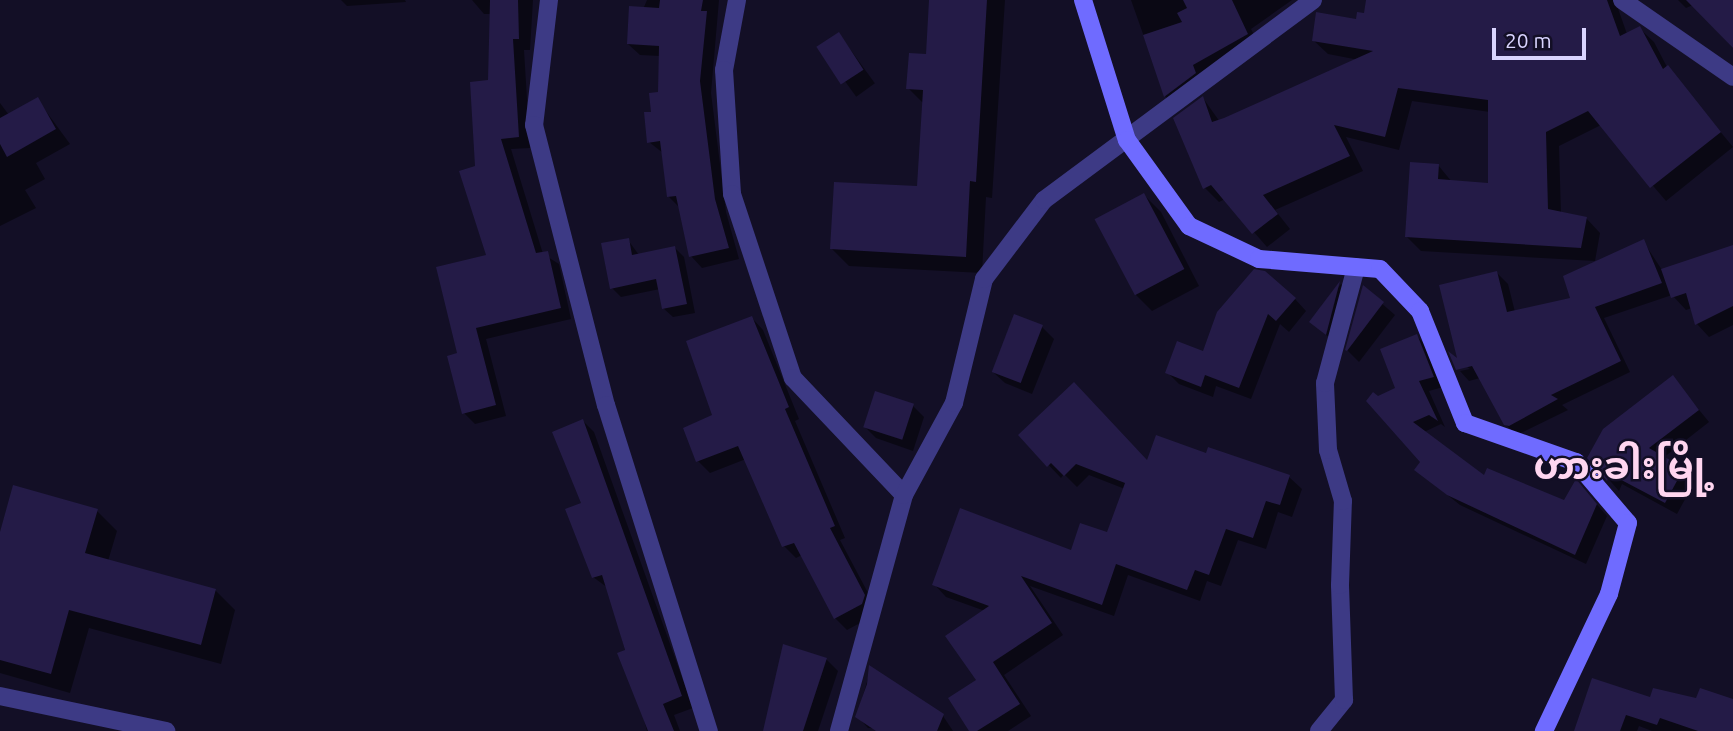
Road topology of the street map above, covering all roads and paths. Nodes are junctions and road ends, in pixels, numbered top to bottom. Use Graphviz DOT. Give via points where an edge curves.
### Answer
graph roads {
  1 [pos="549,0"];
  2 [pos="737,0"];
  3 [pos="1083,0"];
  4 [pos="1313,0"];
  5 [pos="1622,0"];
  6 [pos="1733,77"];
  7 [pos="1128,140"];
  8 [pos="1356,267"];
  9 [pos="904,495"];
  10 [pos="0,696"];
  11 [pos="166,731"];
  12 [pos="709,731"];
  13 [pos="839,731"];
  14 [pos="1319,731"];
  15 [pos="1544,731"];
  1 -- 12 [label="street" via="534,125 606,405"];
  2 -- 9 [label="street" via="724,70 732,194 793,378"];
  3 -- 7 [label="street"];
  4 -- 7 [label="street"];
  5 -- 6 [label="street"];
  7 -- 8 [label="street" via="1189,226 1259,259"];
  7 -- 9 [label="street" via="1044,200 984,279 954,402"];
  8 -- 14 [label="street" via="1325,383 1328,450 1343,501 1344,700"];
  8 -- 15 [label="street" via="1380,268 1420,312 1465,423 1576,461 1628,523 1609,594"];
  9 -- 13 [label="street"];
  10 -- 11 [label="street"];
}
